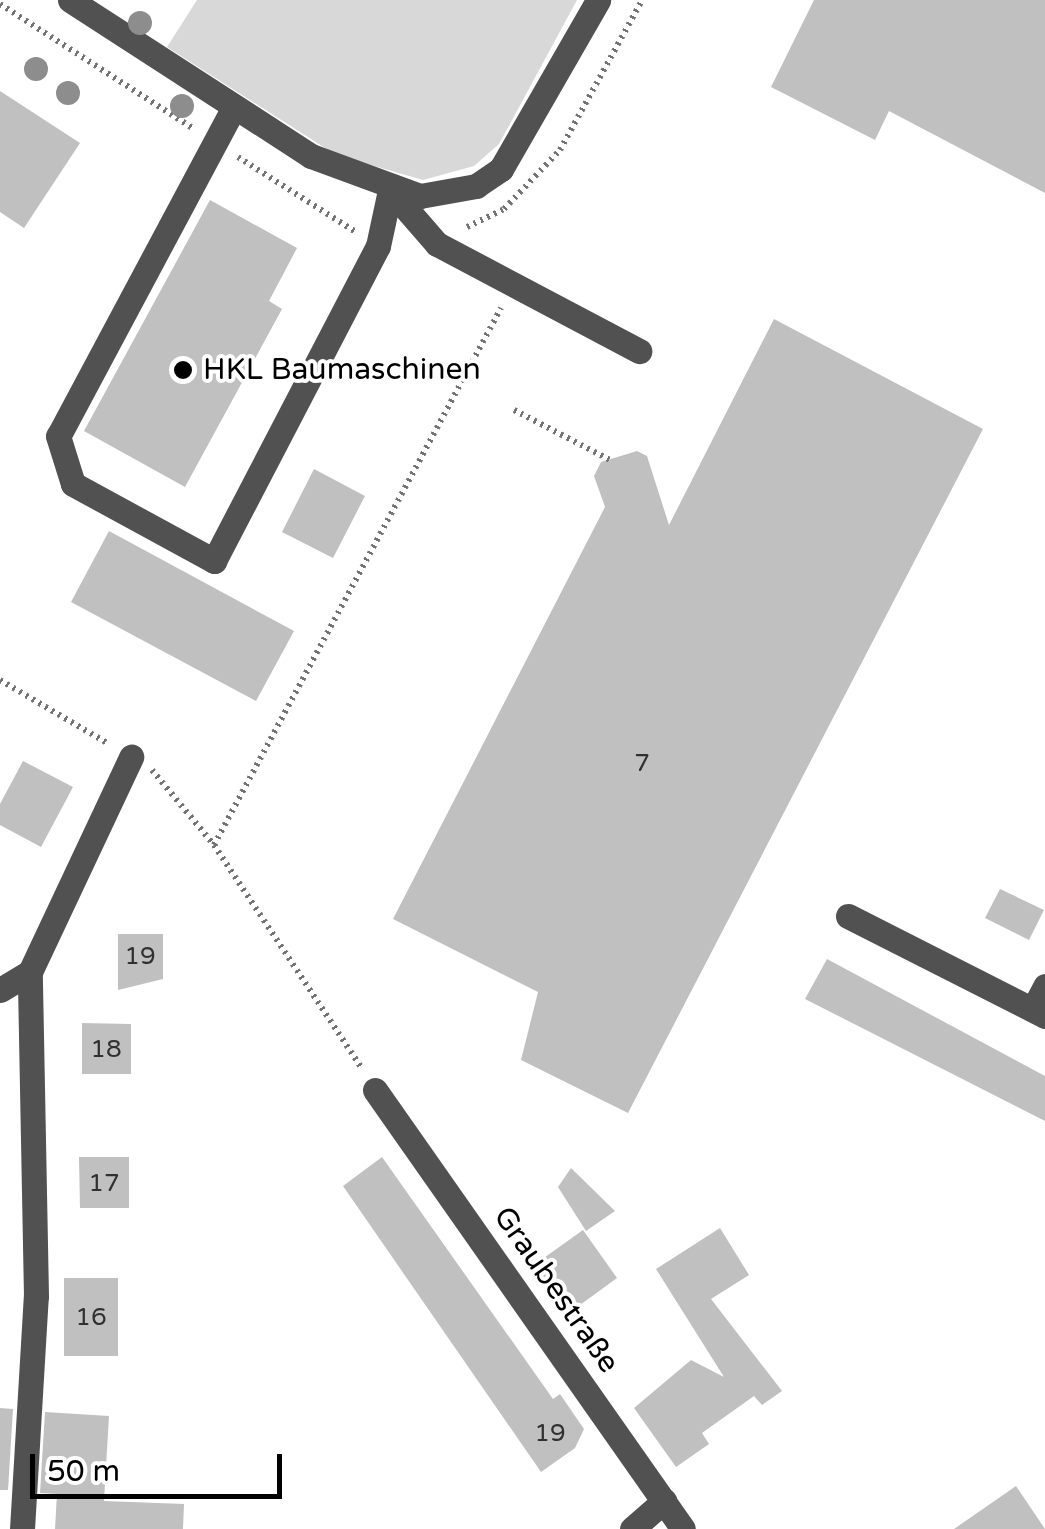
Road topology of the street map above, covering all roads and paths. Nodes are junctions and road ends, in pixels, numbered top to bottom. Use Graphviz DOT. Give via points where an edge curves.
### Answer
graph roads {
  1 [pos="70,0"];
  2 [pos="598,0"];
  3 [pos="234,106"];
  4 [pos="390,190"];
  5 [pos="514,285"];
  6 [pos="639,351"];
  7 [pos="514,410"];
  8 [pos="610,460"];
  9 [pos="0,680"];
  10 [pos="131,757"];
  11 [pos="214,845"];
  12 [pos="848,916"];
  13 [pos="30,972"];
  14 [pos="1045,986"];
  15 [pos="0,990"];
  16 [pos="1039,1012"];
  17 [pos="375,1090"];
  18 [pos="664,1501"];
  19 [pos="22,1529"];
  20 [pos="632,1529"];
  21 [pos="683,1529"];
  1 -- 3 [label="street"];
  2 -- 4 [label="street" via="500,169 447,194"];
  3 -- 4 [label="street" via="311,156"];
  3 -- 4 [label="street" via="58,436 73,484 214,561 378,246"];
  4 -- 5 [label="street" via="437,244"];
  5 -- 6 [label="street"];
  5 -- 11 [label="path"];
  7 -- 8 [label="path"];
  9 -- 10 [label="path"];
  10 -- 11 [label="path" via="167,779"];
  10 -- 13 [label="street"];
  11 -- 17 [label="path"];
  12 -- 16 [label="street"];
  13 -- 15 [label="street"];
  13 -- 19 [label="street" via="36,1296"];
  14 -- 16 [label="street"];
  17 -- 18 [label="street, Graubestraße"];
  18 -- 20 [label="street"];
  18 -- 21 [label="street, Graubestraße"];
}
